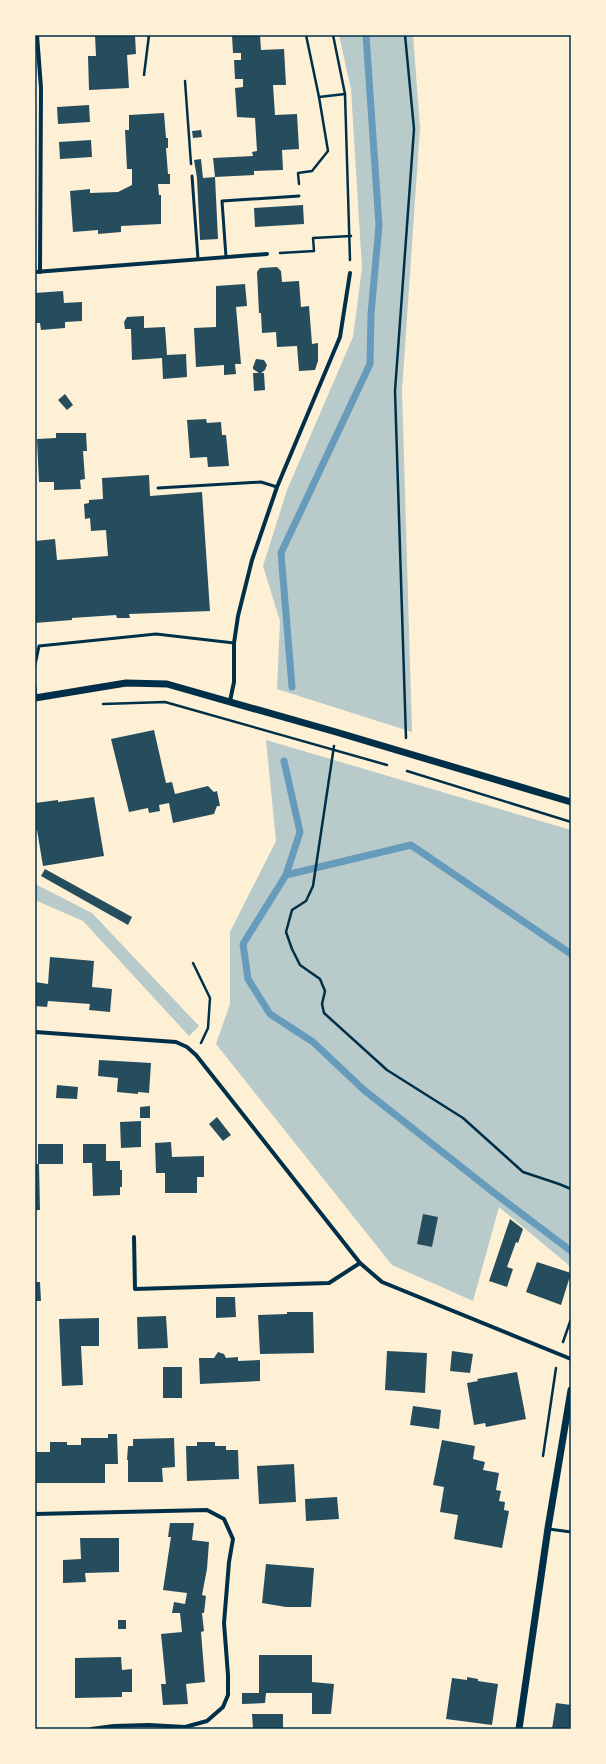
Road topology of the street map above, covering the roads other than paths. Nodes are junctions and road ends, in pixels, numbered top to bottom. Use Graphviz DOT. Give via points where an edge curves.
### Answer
graph roads {
  1 [pos="37,35"];
  2 [pos="192,176"];
  3 [pos="299,196"];
  4 [pos="267,254"];
  5 [pos="226,257"];
  6 [pos="198,259"];
  7 [pos="35,272"];
  8 [pos="40,272"];
  9 [pos="350,273"];
  10 [pos="277,487"];
  11 [pos="158,488"];
  12 [pos="234,643"];
  13 [pos="35,664"];
  14 [pos="35,687"];
  15 [pos="36,698"];
  16 [pos="230,701"];
  17 [pos="571,802"];
  18 [pos="35,1032"];
  19 [pos="134,1237"];
  20 [pos="360,1263"];
  21 [pos="571,1359"];
  22 [pos="571,1390"];
  23 [pos="35,1514"];
  24 [pos="548,1528"];
  25 [pos="571,1532"];
  26 [pos="91,1729"];
  27 [pos="519,1729"];
  1 -- 8 [label="street" via="41,88"];
  2 -- 6 [label="lane"];
  3 -- 5 [label="lane" via="222,201"];
  4 -- 5 [label="street"];
  5 -- 6 [label="street"];
  6 -- 8 [label="street"];
  7 -- 8 [label="street"];
  9 -- 10 [label="street" via="340,337"];
  10 -- 11 [label="lane" via="261,482"];
  10 -- 12 [label="street" via="252,560"];
  12 -- 13 [label="lane" via="156,634 98,639 39,646"];
  12 -- 16 [label="street" via="234,682"];
  14 -- 15 [label="lane"];
  15 -- 16 [label="street" via="132,683 167,684"];
  16 -- 17 [label="street"];
  18 -- 20 [label="street" via="176,1042 187,1046"];
  19 -- 20 [label="street" via="135,1289 329,1283"];
  20 -- 21 [label="street" via="382,1282"];
  22 -- 24 [label="street"];
  23 -- 26 [label="street" via="207,1510 224,1519 233,1539 224,1623 228,1695 223,1707 207,1721 186,1727 149,1725"];
  24 -- 25 [label="lane"];
  24 -- 27 [label="street"];
}
